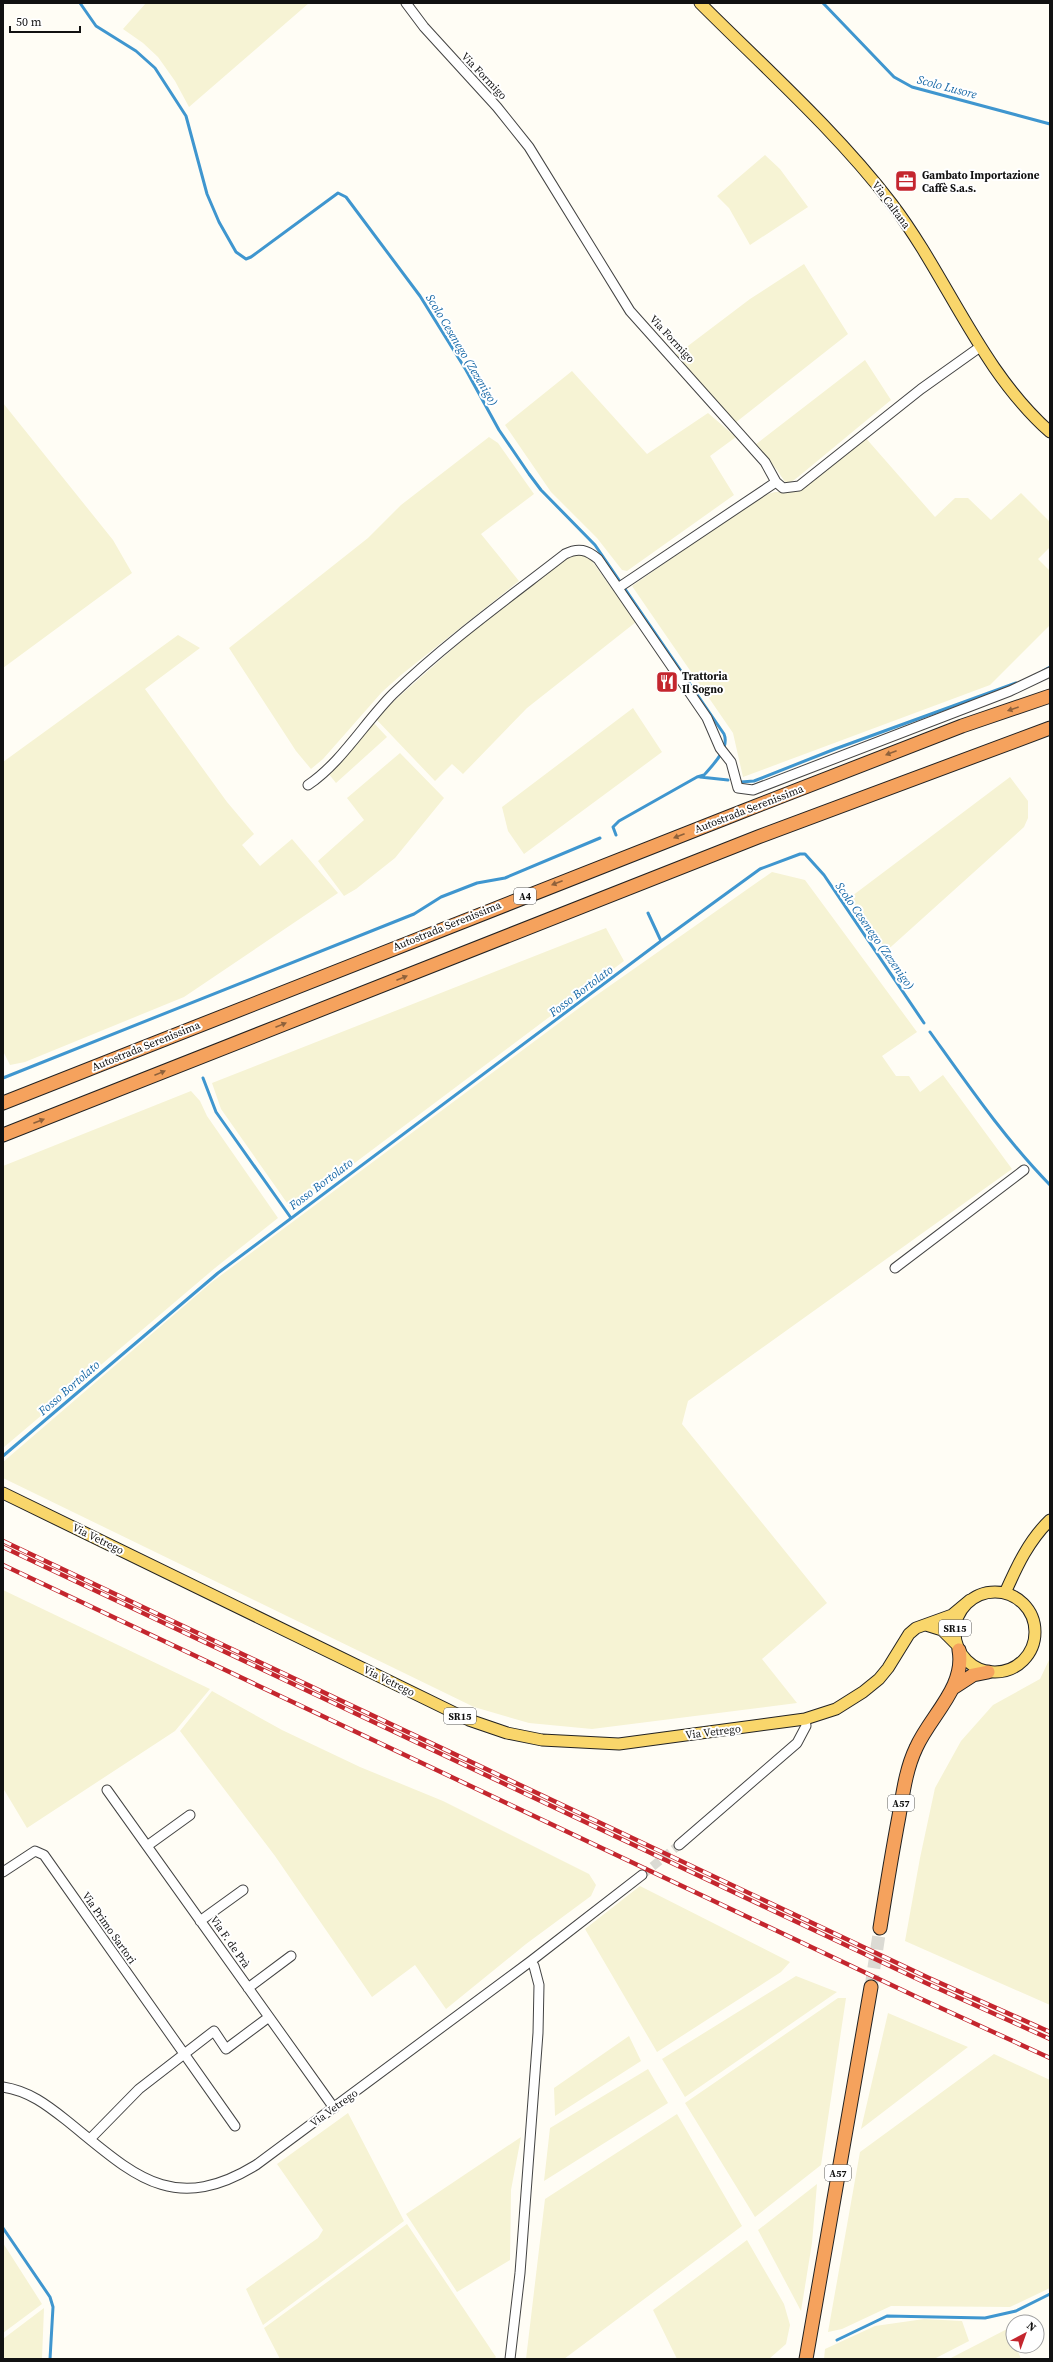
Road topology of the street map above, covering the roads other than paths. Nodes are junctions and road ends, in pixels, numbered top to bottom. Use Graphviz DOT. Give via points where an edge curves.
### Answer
graph roads {
  1 [pos="406,3"];
  2 [pos="700,3"];
  3 [pos="980,346"];
  4 [pos="1050,432"];
  5 [pos="776,482"];
  6 [pos="622,585"];
  7 [pos="1050,672"];
  8 [pos="1050,696"];
  9 [pos="1050,728"];
  10 [pos="308,785"];
  11 [pos="3,1103"];
  12 [pos="3,1135"];
  13 [pos="1024,1170"];
  14 [pos="895,1268"];
  15 [pos="3,1493"];
  16 [pos="1050,1520"];
  17 [pos="1005,1593"];
  18 [pos="970,1600"];
  19 [pos="925,1625"];
  20 [pos="958,1647"];
  21 [pos="988,1672"];
  22 [pos="952,1690"];
  23 [pos="805,1718"];
  24 [pos="107,1790"];
  25 [pos="190,1815"];
  26 [pos="147,1846"];
  27 [pos="679,1846"];
  28 [pos="3,1872"];
  29 [pos="642,1875"];
  30 [pos="243,1890"];
  31 [pos="200,1921"];
  32 [pos="880,1928"];
  33 [pos="291,1956"];
  34 [pos="531,1961"];
  35 [pos="871,1987"];
  36 [pos="248,1988"];
  37 [pos="268,2017"];
  38 [pos="184,2054"];
  39 [pos="3,2087"];
  40 [pos="334,2108"];
  41 [pos="235,2126"];
  42 [pos="90,2139"];
  43 [pos="510,2359"];
  44 [pos="806,2359"];
  1 -- 5 [label="street, Via Formigo" via="454,62 525,140 630,311 765,462"];
  2 -- 3 [label="main road, Via Caltana" via="872,179 920,245"];
  3 -- 4 [label="main road, Via Caltana" via="1019,401"];
  3 -- 5 [label="street" via="921,389 799,486 783,488"];
  5 -- 6 [label="street"];
  6 -- 7 [label="street" via="707,718 734,770 738,788 753,790 1010,691"];
  6 -- 10 [label="street" via="590,553 580,549 565,554 464,632 413,676 377,710 330,766"];
  8 -- 11 [label="highway, Autostrada Serenissima / A4, one-way" via="962,726 724,818"];
  12 -- 9 [label="highway, one-way" via="758,837"];
  13 -- 14 [label="street"];
  15 -- 23 [label="main road, Via Vetrego / SR15" via="469,1720 507,1733 542,1740 619,1744"];
  16 -- 17 [label="main road" via="1019,1560"];
  17 -- 18 [label="main road, Via Vetrego" via="980,1594"];
  17 -- 21 [label="main road" via="1014,1596 1028,1608 1035,1626 1035,1641 1030,1654 1016,1667 1002,1672"];
  18 -- 19 [label="main road, Via Vetrego" via="952,1615"];
  18 -- 20 [label="main road, SR15" via="958,1616 955,1625"];
  19 -- 20 [label="main road" via="942,1630"];
  19 -- 23 [label="main road, Via Vetrego / SR15" via="909,1634 888,1668 863,1692 836,1709"];
  20 -- 21 [label="main road, SR15" via="974,1666"];
  20 -- 22 [label="highway, A57" via="960,1668"];
  21 -- 22 [label="highway, A57" via="974,1674"];
  22 -- 32 [label="highway, A57" via="916,1748 908,1770"];
  23 -- 27 [label="street" via="806,1726 797,1743"];
  24 -- 26 [label="street, Via F. de Prà"];
  25 -- 26 [label="street"];
  26 -- 31 [label="street, Via F. de Prà"];
  28 -- 38 [label="street, Via Primo Sartori" via="35,1851 41,1851"];
  29 -- 34 [label="street, Via Vetrego"];
  30 -- 31 [label="street"];
  31 -- 36 [label="street, Via F. de Prà"];
  33 -- 36 [label="street"];
  34 -- 40 [label="street, Via Vetrego"];
  34 -- 43 [label="street" via="539,1985 538,2033 520,2273"];
  35 -- 44 [label="highway, A57"];
  36 -- 37 [label="street, Via F. de Prà"];
  37 -- 38 [label="street" via="226,2049 214,2031"];
  37 -- 40 [label="street, Via F. de Prà"];
  38 -- 41 [label="street, Via Primo Sartori"];
  38 -- 42 [label="street" via="139,2089"];
  39 -- 42 [label="street, Via Vetrego" via="35,2097"];
  40 -- 42 [label="street, Via Vetrego" via="240,2176 221,2183 190,2188 169,2188 152,2183 132,2172"];
}
